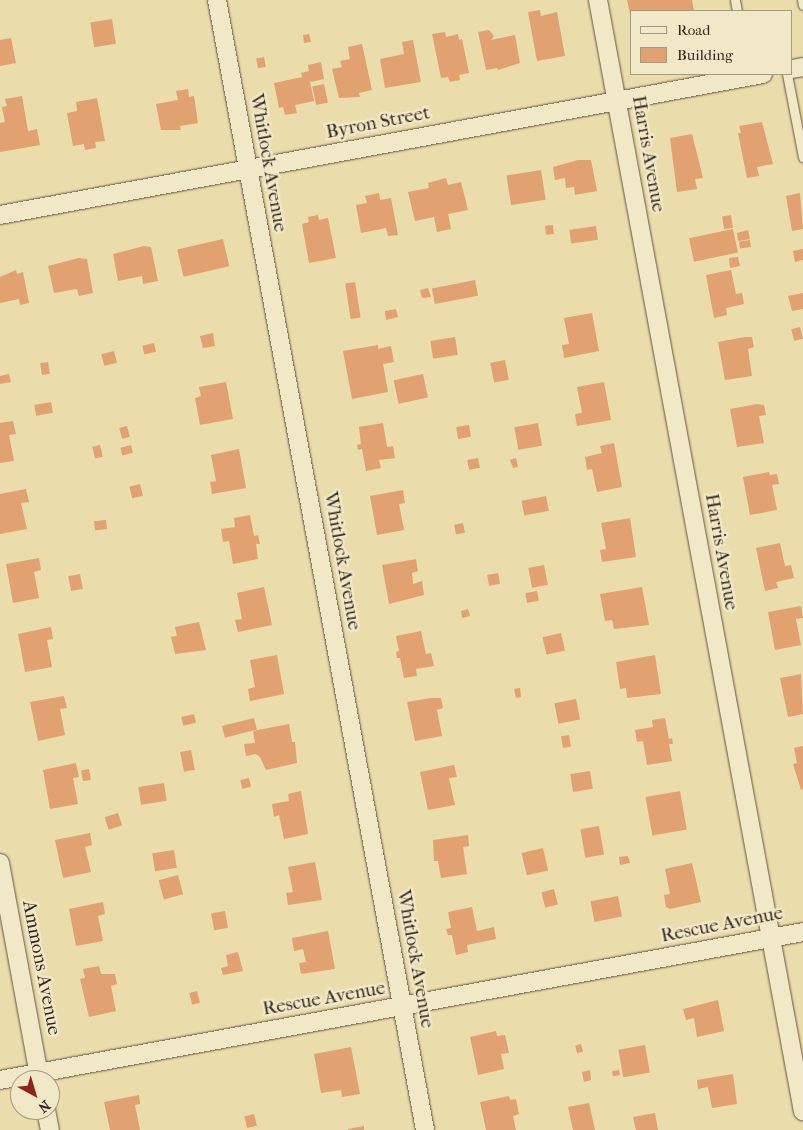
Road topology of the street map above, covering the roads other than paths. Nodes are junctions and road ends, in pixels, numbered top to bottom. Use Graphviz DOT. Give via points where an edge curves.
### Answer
graph roads {
  1 [pos="217,0"];
  2 [pos="598,0"];
  3 [pos="802,0"];
  4 [pos="803,5"];
  5 [pos="749,75"];
  6 [pos="787,75"];
  7 [pos="616,100"];
  8 [pos="803,157"];
  9 [pos="248,169"];
  10 [pos="0,215"];
  11 [pos="0,863"];
  12 [pos="803,932"];
  13 [pos="770,938"];
  14 [pos="402,1006"];
  15 [pos="39,1070"];
  16 [pos="60,1072"];
  17 [pos="803,1111"];
  18 [pos="425,1130"];
  1 -- 9 [label="street, Whitlock Avenue"];
  2 -- 7 [label="street, Harris Avenue"];
  3 -- 4 [label="lane"];
  5 -- 7 [label="street, Byron Street"];
  6 -- 8 [label="lane"];
  7 -- 9 [label="street, Byron Street"];
  7 -- 13 [label="street, Harris Avenue"];
  9 -- 10 [label="street, Byron Street"];
  9 -- 14 [label="street, Whitlock Avenue"];
  11 -- 15 [label="street, Ammons Avenue"];
  12 -- 13 [label="street, Rescue Avenue"];
  13 -- 14 [label="street, Rescue Avenue"];
  13 -- 17 [label="street, Harris Avenue"];
  14 -- 16 [label="street, Rescue Avenue"];
  14 -- 18 [label="street, Whitlock Avenue"];
}
